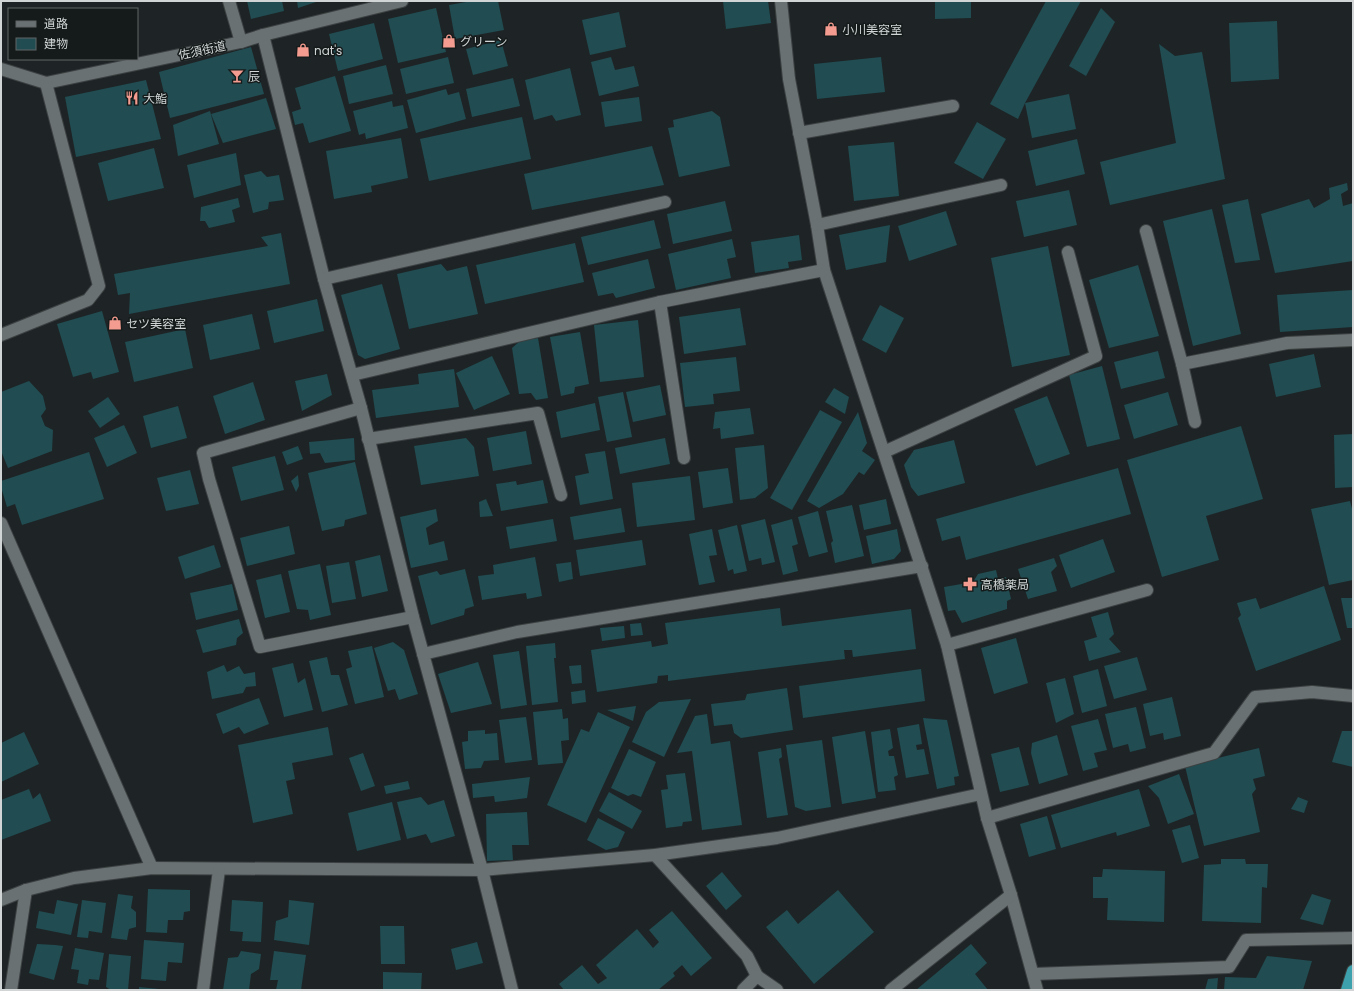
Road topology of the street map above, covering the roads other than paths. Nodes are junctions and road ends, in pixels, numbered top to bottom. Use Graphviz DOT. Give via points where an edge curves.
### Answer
graph roads {
  1 [pos="229,1"];
  2 [pos="402,1"];
  3 [pos="781,1"];
  4 [pos="263,35"];
  5 [pos="241,42"];
  6 [pos="1,69"];
  7 [pos="46,83"];
  8 [pos="954,106"];
  9 [pos="799,133"];
  10 [pos="1001,186"];
  11 [pos="665,202"];
  12 [pos="817,225"];
  13 [pos="1146,231"];
  14 [pos="1068,252"];
  15 [pos="824,270"];
  16 [pos="324,279"];
  17 [pos="660,302"];
  18 [pos="1,335"];
  19 [pos="1353,340"];
  20 [pos="1182,364"];
  21 [pos="352,375"];
  22 [pos="361,408"];
  23 [pos="1194,422"];
  24 [pos="368,439"];
  25 [pos="884,452"];
  26 [pos="684,458"];
  27 [pos="561,495"];
  28 [pos="1,523"];
  29 [pos="922,566"];
  30 [pos="1147,590"];
  31 [pos="413,617"];
  32 [pos="947,645"];
  33 [pos="423,654"];
  34 [pos="1353,696"];
  35 [pos="981,794"];
  36 [pos="987,818"];
  37 [pos="655,855"];
  38 [pos="152,868"];
  39 [pos="219,870"];
  40 [pos="482,870"];
  41 [pos="26,890"];
  42 [pos="1011,895"];
  43 [pos="1,900"];
  44 [pos="1353,938"];
  45 [pos="1353,971"];
  46 [pos="1033,974"];
  47 [pos="757,976"];
  48 [pos="11,990"];
  49 [pos="203,990"];
  50 [pos="512,990"];
  51 [pos="743,990"];
  52 [pos="777,990"];
  53 [pos="891,990"];
  54 [pos="1037,990"];
  55 [pos="1348,990"];
  1 -- 5 [label="street"];
  2 -- 4 [label="street, 佐須街道"];
  3 -- 9 [label="street" via="789,78"];
  4 -- 5 [label="street, 佐須街道"];
  4 -- 16 [label="street"];
  5 -- 7 [label="street, 佐須街道"];
  6 -- 7 [label="street, 佐須街道"];
  7 -- 18 [label="street" via="99,286 88,300"];
  8 -- 9 [label="street"];
  9 -- 12 [label="street"];
  10 -- 12 [label="street"];
  11 -- 16 [label="street"];
  12 -- 15 [label="street"];
  13 -- 20 [label="street"];
  14 -- 25 [label="street" via="1096,356"];
  15 -- 17 [label="street"];
  15 -- 25 [label="street"];
  16 -- 21 [label="street"];
  17 -- 21 [label="street"];
  17 -- 26 [label="street"];
  19 -- 20 [label="street" via="1287,343"];
  20 -- 23 [label="street"];
  21 -- 22 [label="street"];
  22 -- 24 [label="street"];
  22 -- 31 [label="street" via="203,453 209,479 260,647"];
  24 -- 27 [label="street" via="538,413"];
  24 -- 31 [label="street"];
  25 -- 29 [label="street"];
  28 -- 38 [label="street"];
  29 -- 32 [label="street"];
  29 -- 33 [label="street" via="517,632"];
  30 -- 32 [label="street"];
  31 -- 33 [label="street"];
  32 -- 35 [label="street"];
  33 -- 40 [label="street"];
  34 -- 36 [label="street" via="1312,692 1255,697 1214,753"];
  35 -- 36 [label="street"];
  35 -- 37 [label="street" via="777,838"];
  36 -- 42 [label="street"];
  37 -- 40 [label="street"];
  37 -- 47 [label="street" via="747,956"];
  38 -- 39 [label="street"];
  38 -- 41 [label="street" via="74,878"];
  39 -- 40 [label="street"];
  39 -- 49 [label="street"];
  40 -- 50 [label="street"];
  41 -- 43 [label="street"];
  41 -- 48 [label="street"];
  42 -- 46 [label="street"];
  42 -- 53 [label="street"];
  44 -- 46 [label="street" via="1246,940 1229,967"];
  45 -- 55 [label="highway"];
  46 -- 54 [label="street"];
  47 -- 51 [label="street"];
  47 -- 52 [label="street"];
}
